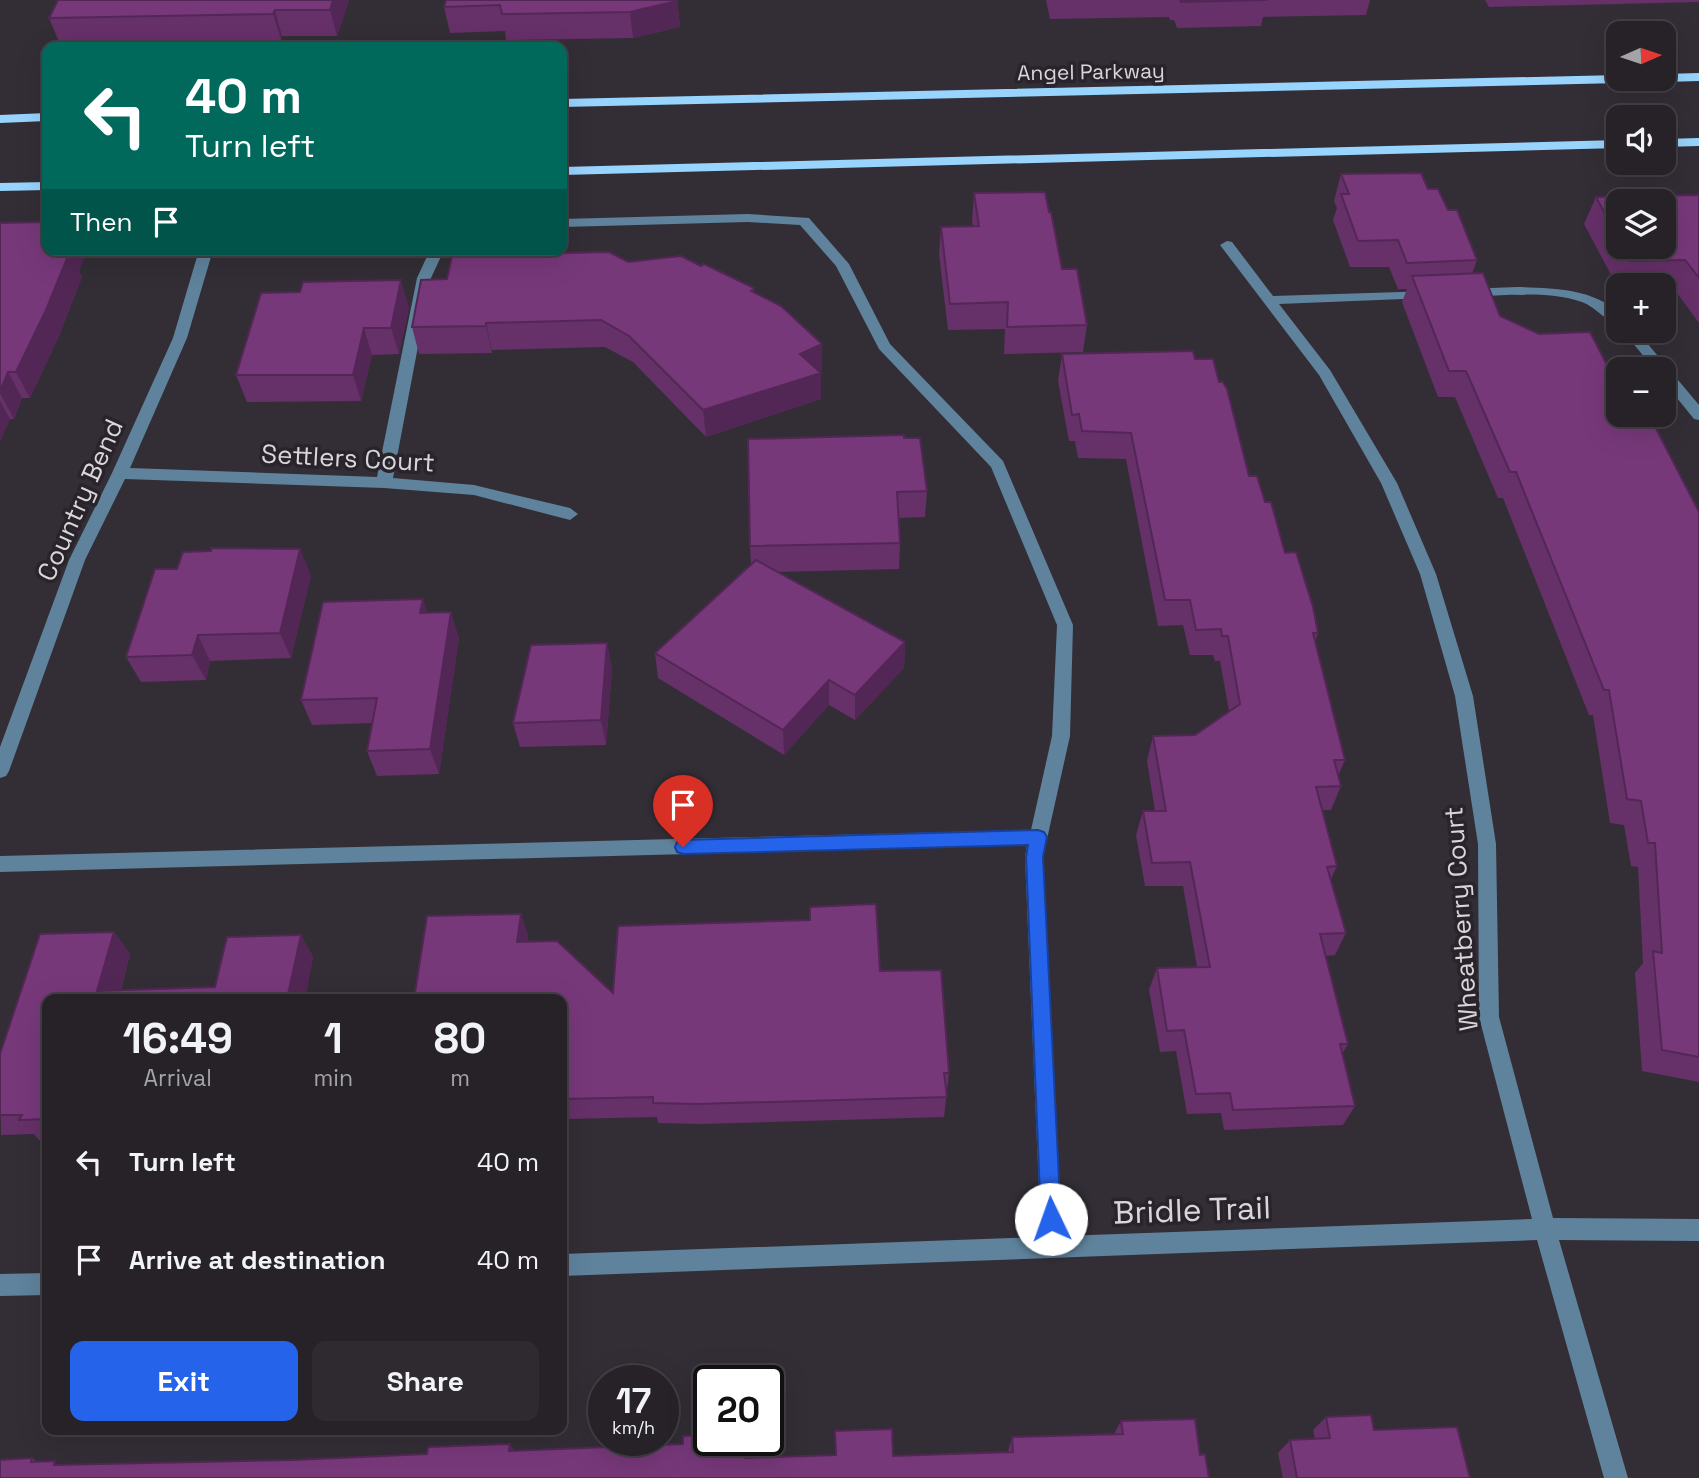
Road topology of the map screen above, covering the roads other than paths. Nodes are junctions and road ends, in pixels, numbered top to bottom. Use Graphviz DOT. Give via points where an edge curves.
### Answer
graph roads {
  1 [pos="1699,77"];
  2 [pos="1676,78"];
  3 [pos="1606,79"];
  4 [pos="567,103"];
  5 [pos="42,117"];
  6 [pos="0,119"];
  7 [pos="1699,142"];
  8 [pos="1676,143"];
  9 [pos="1606,144"];
  10 [pos="567,171"];
  11 [pos="42,186"];
  12 [pos="0,187"];
  13 [pos="567,223"];
  14 [pos="1227,245"];
  15 [pos="204,256"];
  16 [pos="434,256"];
  17 [pos="1270,300"];
  18 [pos="1606,310"];
  19 [pos="1640,343"];
  20 [pos="1651,357"];
  21 [pos="1676,387"];
  22 [pos="1699,415"];
  23 [pos="120,473"];
  24 [pos="384,483"];
  25 [pos="570,514"];
  26 [pos="0,771"];
  27 [pos="1038,837"];
  28 [pos="0,864"];
  29 [pos="1545,1229"];
  30 [pos="1699,1230"];
  31 [pos="1052,1247"];
  32 [pos="567,1265"];
  33 [pos="42,1283"];
  34 [pos="0,1285"];
  35 [pos="1616,1478"];
  1 -- 2 [label="main road"];
  3 -- 4 [label="main road, Angel Parkway"];
  5 -- 6 [label="main road"];
  7 -- 8 [label="main road"];
  9 -- 10 [label="main road"];
  11 -- 12 [label="main road"];
  13 -- 27 [label="street" via="804,221 842,264 884,346 998,465 1065,625 1061,736"];
  14 -- 17 [label="street, Wheatberry Court"];
  15 -- 23 [label="street, Country Bend" via="180,338"];
  16 -- 24 [label="street" via="424,278"];
  17 -- 18 [label="street" via="1508,292 1570,295"];
  17 -- 29 [label="street, Wheatberry Court" via="1325,373 1389,482 1428,574 1457,671 1487,844 1489,1017"];
  19 -- 20 [label="street"];
  21 -- 22 [label="street"];
  23 -- 24 [label="street, Settlers Court"];
  23 -- 26 [label="street, Country Bend" via="77,560"];
  24 -- 25 [label="street, Settlers Court" via="474,490"];
  27 -- 28 [label="street"];
  27 -- 31 [label="street" via="1034,857"];
  29 -- 30 [label="street, Bridle Trail"];
  29 -- 31 [label="street, Bridle Trail"];
  29 -- 35 [label="street, Wheatberry Court"];
  31 -- 32 [label="street, Bridle Trail"];
  33 -- 34 [label="street"];
}
